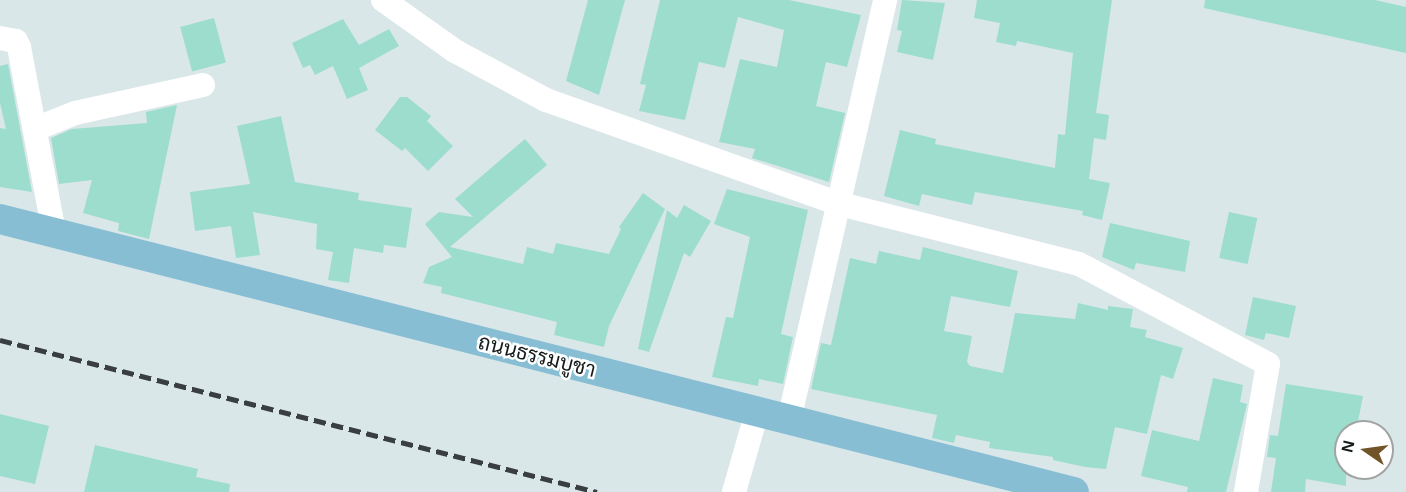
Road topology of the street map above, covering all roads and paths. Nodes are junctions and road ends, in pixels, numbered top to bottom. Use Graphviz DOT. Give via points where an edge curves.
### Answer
graph roads {
  1 [pos="383,0"];
  2 [pos="885,0"];
  3 [pos="0,38"];
  4 [pos="203,85"];
  5 [pos="35,129"];
  6 [pos="840,204"];
  7 [pos="0,219"];
  8 [pos="54,233"];
  9 [pos="757,412"];
  10 [pos="789,420"];
  11 [pos="734,492"];
  12 [pos="1074,492"];
  13 [pos="1246,492"];
  1 -- 6 [label="street" via="455,51 546,100"];
  2 -- 6 [label="street"];
  3 -- 5 [label="street" via="16,41 19,47"];
  4 -- 5 [label="street" via="75,113"];
  5 -- 8 [label="street"];
  6 -- 10 [label="street"];
  6 -- 13 [label="street" via="1079,264 1269,364"];
  7 -- 8 [label="main road, ถนนธรรมบูชา"];
  8 -- 9 [label="main road, ถนนธรรมบูชา"];
  9 -- 10 [label="main road, ถนนธรรมบูชา"];
  9 -- 11 [label="street"];
  10 -- 12 [label="main road, ถนนธรรมบูชา"];
}
